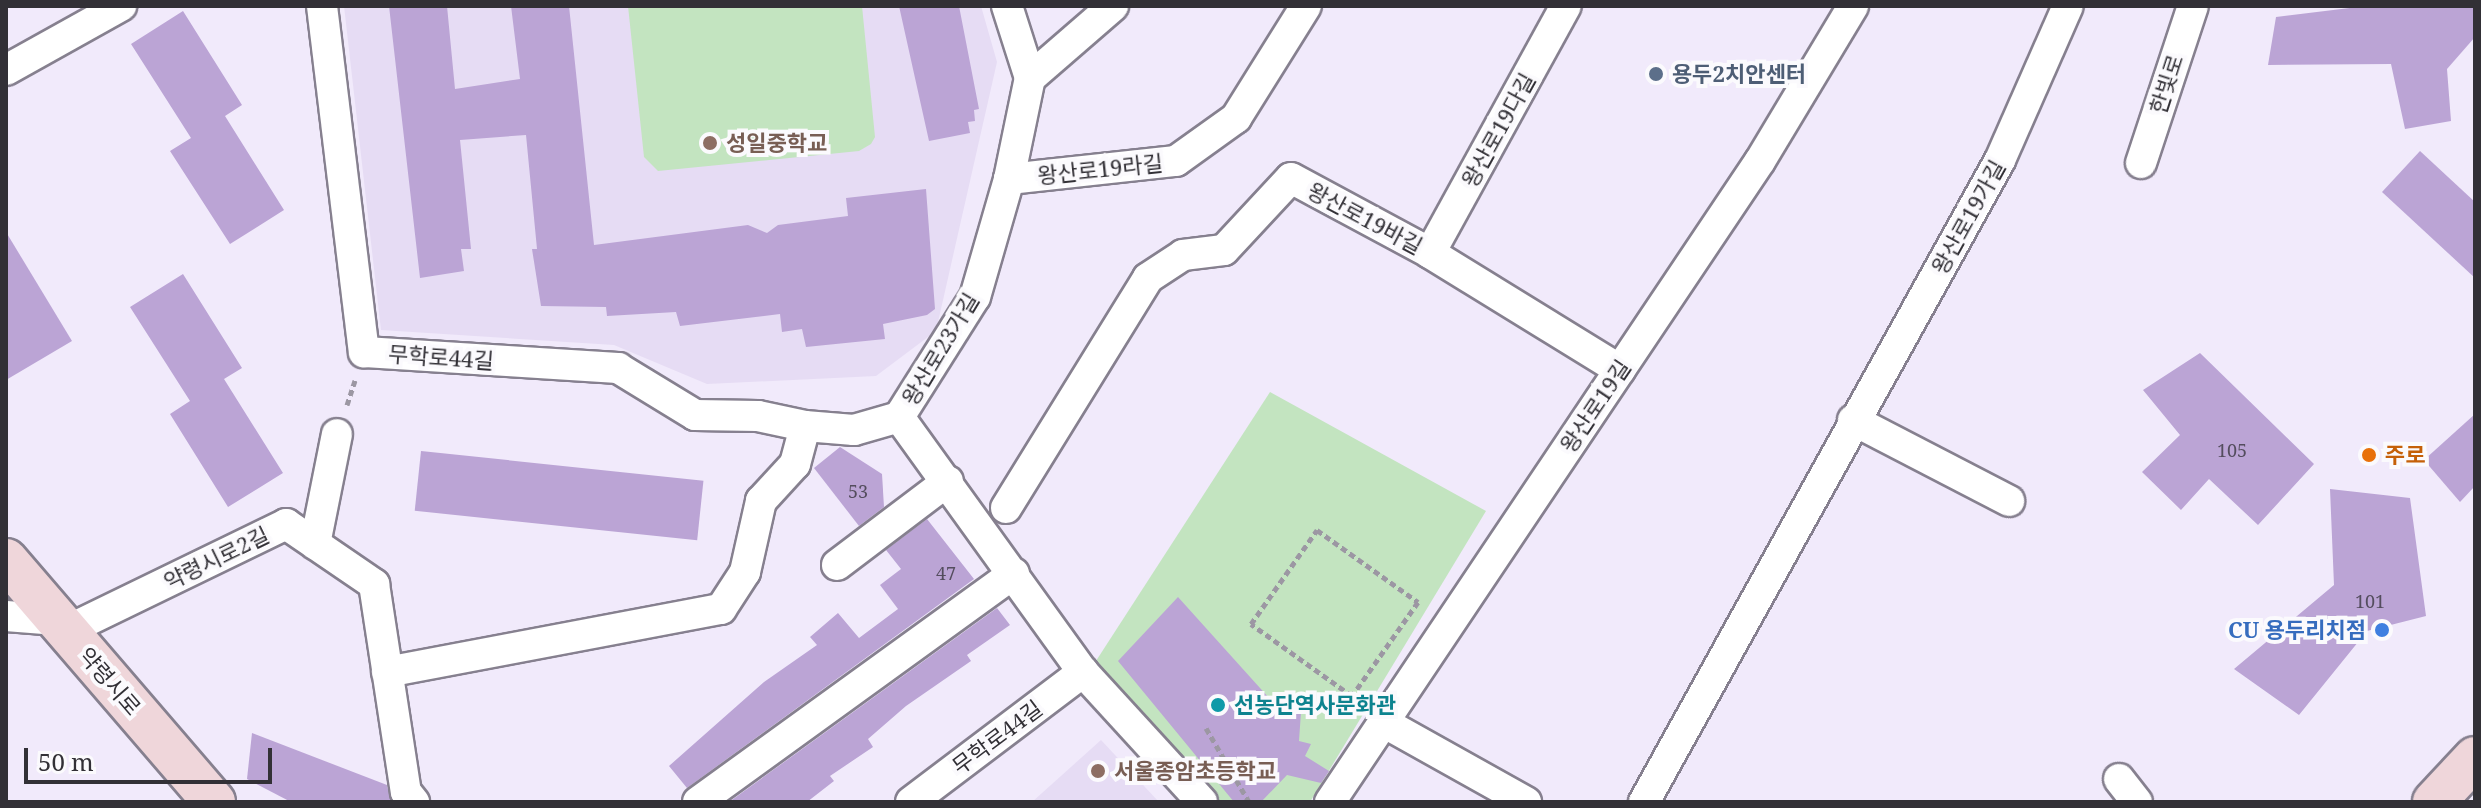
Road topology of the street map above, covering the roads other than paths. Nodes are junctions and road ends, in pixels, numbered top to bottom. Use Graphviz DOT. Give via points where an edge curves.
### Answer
graph roads {
  1 [pos="121,6"];
  2 [pos="322,6"];
  3 [pos="1007,6"];
  4 [pos="1113,6"];
  5 [pos="1306,6"];
  6 [pos="1566,6"];
  7 [pos="1853,6"];
  8 [pos="2068,6"];
  9 [pos="2193,6"];
  10 [pos="6,70"];
  11 [pos="1030,78"];
  12 [pos="2141,163"];
  13 [pos="1009,179"];
  14 [pos="1430,253"];
  15 [pos="1620,370"];
  16 [pos="899,417"];
  17 [pos="1853,420"];
  18 [pos="805,426"];
  19 [pos="337,434"];
  20 [pos="948,481"];
  21 [pos="2009,501"];
  22 [pos="1006,508"];
  23 [pos="315,544"];
  24 [pos="6,560"];
  25 [pos="837,565"];
  26 [pos="1014,573"];
  27 [pos="6,616"];
  28 [pos="62,625"];
  29 [pos="387,672"];
  30 [pos="1083,672"];
  31 [pos="1383,722"];
  32 [pos="2475,758"];
  33 [pos="408,799"];
  34 [pos="214,802"];
  35 [pos="698,802"];
  36 [pos="911,802"];
  37 [pos="1202,802"];
  38 [pos="1330,802"];
  39 [pos="1526,802"];
  40 [pos="1644,802"];
  41 [pos="2434,802"];
  1 -- 10 [label="street"];
  2 -- 18 [label="street, 무학로44길" via="364,352 618,368 695,415 758,416"];
  3 -- 11 [label="street, 왕산로23가길"];
  4 -- 11 [label="street"];
  5 -- 13 [label="street, 왕산로19라길" via="1236,118 1176,161"];
  6 -- 14 [label="street, 왕산로19다길"];
  7 -- 15 [label="street, 왕산로19길" via="1760,161"];
  8 -- 17 [label="street, 왕산로19가길" via="2000,160"];
  9 -- 12 [label="street, 한빛로"];
  11 -- 13 [label="street, 왕산로23가길"];
  13 -- 16 [label="street, 왕산로23가길" via="975,297"];
  14 -- 15 [label="street, 왕산로19바길"];
  14 -- 22 [label="street, 왕산로19바길" via="1291,178 1224,250 1183,255 1148,278"];
  15 -- 31 [label="street, 왕산로19길"];
  16 -- 18 [label="street, 왕산로23가길" via="854,430"];
  16 -- 20 [label="street"];
  17 -- 21 [label="street"];
  17 -- 40 [label="street, 왕산로19가길"];
  18 -- 29 [label="street" via="795,464 761,501 745,572 721,609"];
  19 -- 23 [label="street"];
  20 -- 25 [label="street"];
  20 -- 26 [label="street"];
  23 -- 28 [label="street, 약령시로2길" via="286,524"];
  23 -- 29 [label="street, 약령시로2길" via="374,584"];
  24 -- 28 [label="main road, 약령시로"];
  26 -- 30 [label="street"];
  26 -- 35 [label="street"];
  27 -- 28 [label="street"];
  28 -- 34 [label="main road, 약령시로"];
  29 -- 33 [label="street, 약령시로2길"];
  30 -- 36 [label="street, 무학로44길"];
  30 -- 37 [label="street"];
  31 -- 38 [label="street, 왕산로19길"];
  31 -- 39 [label="street"];
  32 -- 41 [label="main road"];
}
